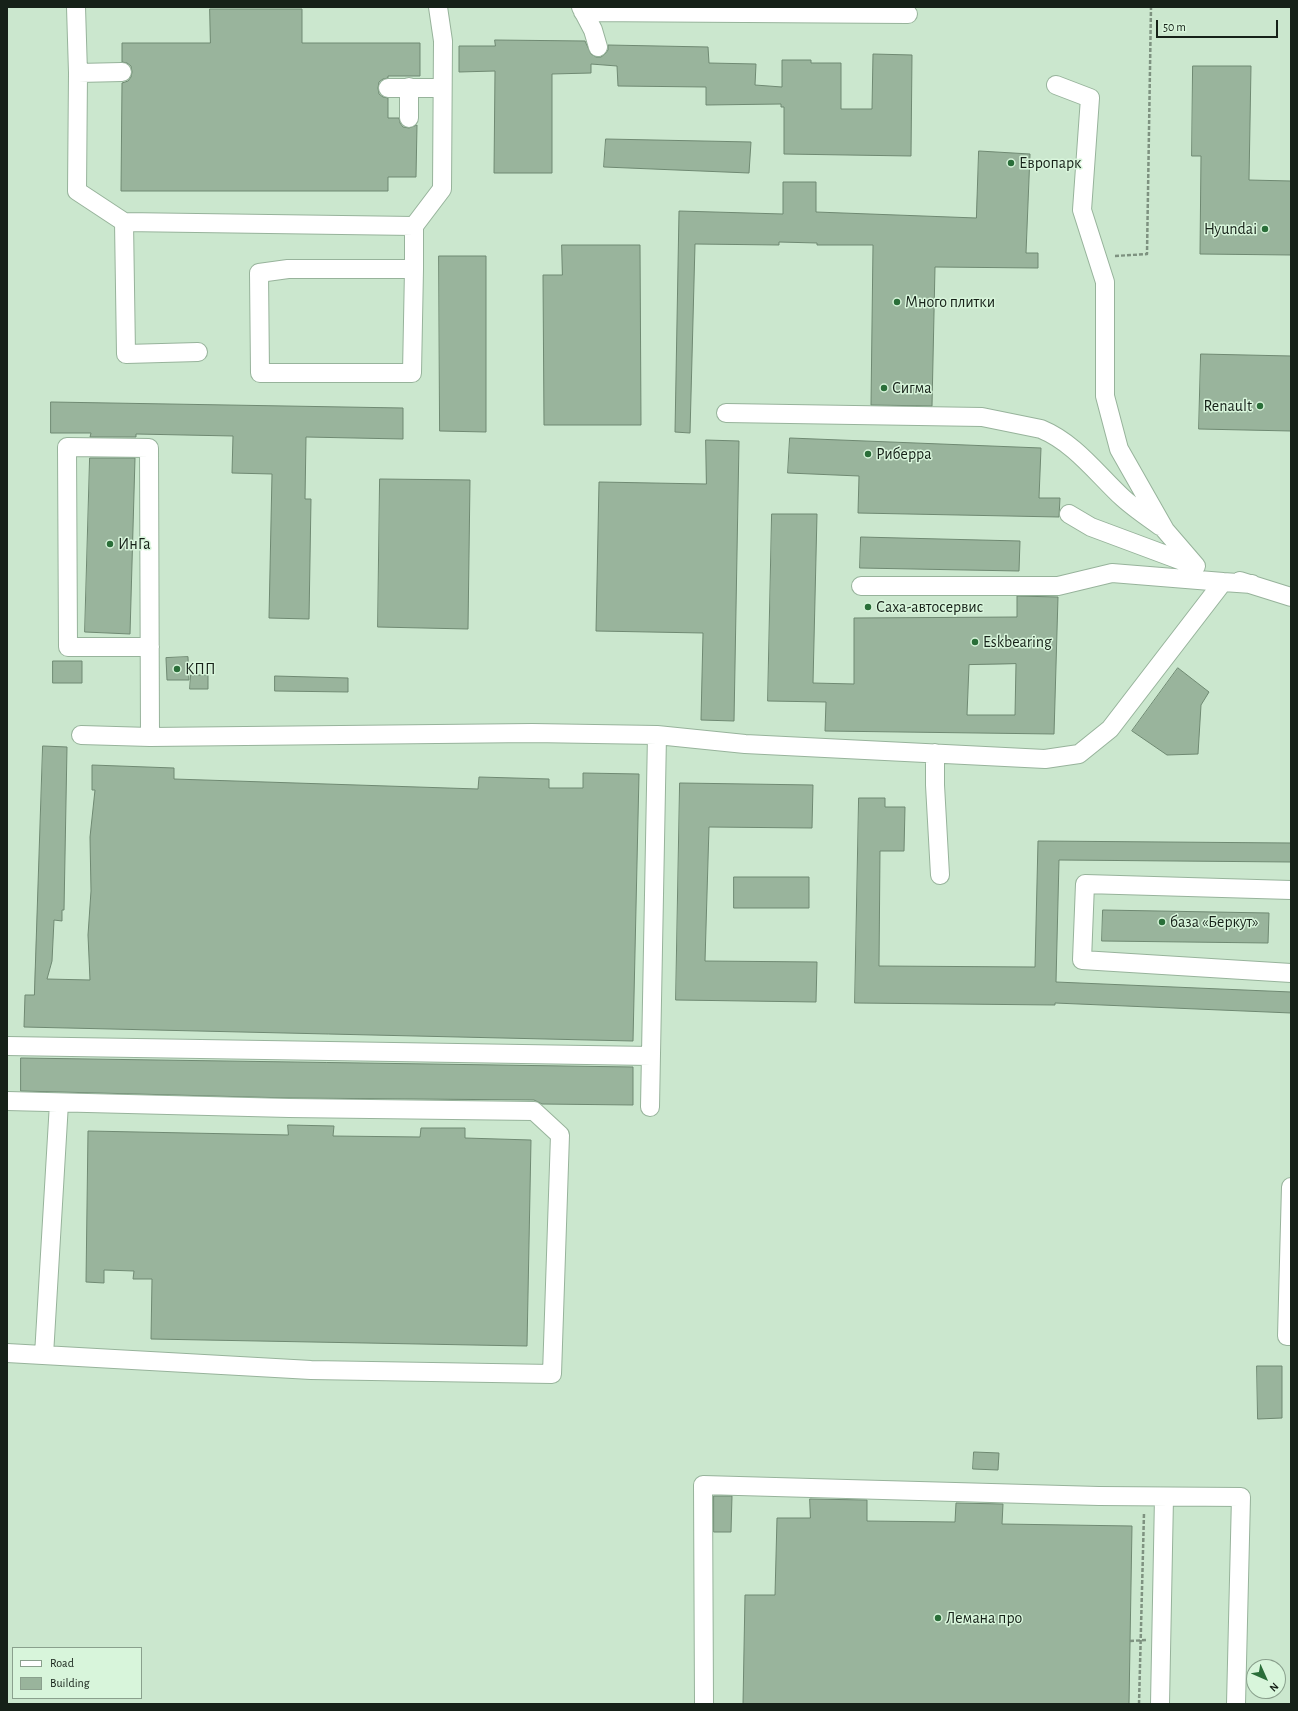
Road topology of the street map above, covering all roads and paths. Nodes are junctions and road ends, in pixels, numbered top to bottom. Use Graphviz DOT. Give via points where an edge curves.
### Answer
graph roads {
  1 [pos="76,7"];
  2 [pos="438,7"];
  3 [pos="1151,7"];
  4 [pos="582,10"];
  5 [pos="836,10"];
  6 [pos="908,14"];
  7 [pos="598,47"];
  8 [pos="122,72"];
  9 [pos="78,73"];
  10 [pos="1056,85"];
  11 [pos="409,87"];
  12 [pos="388,88"];
  13 [pos="442,88"];
  14 [pos="409,118"];
  15 [pos="124,222"];
  16 [pos="414,226"];
  17 [pos="1097,257"];
  18 [pos="414,269"];
  19 [pos="198,352"];
  20 [pos="726,412"];
  21 [pos="1069,514"];
  22 [pos="1165,530"];
  23 [pos="1196,566"];
  24 [pos="1223,582"];
  25 [pos="1252,584"];
  26 [pos="861,586"];
  27 [pos="1291,597"];
  28 [pos="150,647"];
  29 [pos="82,735"];
  30 [pos="657,735"];
  31 [pos="150,737"];
  32 [pos="935,753"];
  33 [pos="940,875"];
  34 [pos="1291,890"];
  35 [pos="1291,972"];
  36 [pos="7,1046"];
  37 [pos="651,1056"];
  38 [pos="7,1102"];
  39 [pos="59,1103"];
  40 [pos="650,1107"];
  41 [pos="1291,1188"];
  42 [pos="1291,1336"];
  43 [pos="7,1353"];
  44 [pos="44,1355"];
  45 [pos="1144,1496"];
  46 [pos="1164,1497"];
  47 [pos="1140,1640"];
  48 [pos="1130,1641"];
  49 [pos="704,1704"];
  50 [pos="1139,1704"];
  51 [pos="1160,1704"];
  52 [pos="1236,1704"];
  1 -- 9 [label="lane"];
  2 -- 13 [label="lane" via="443,42"];
  3 -- 17 [label="path" via="1147,254"];
  4 -- 5 [label="lane"];
  4 -- 7 [label="lane" via="593,30"];
  5 -- 6 [label="lane"];
  8 -- 9 [label="lane"];
  9 -- 15 [label="lane" via="77,191"];
  10 -- 17 [label="lane" via="1090,98 1082,210"];
  11 -- 12 [label="lane"];
  11 -- 13 [label="lane"];
  11 -- 14 [label="lane"];
  13 -- 16 [label="lane" via="442,189"];
  15 -- 16 [label="lane"];
  15 -- 19 [label="lane" via="126,354"];
  16 -- 18 [label="lane"];
  17 -- 22 [label="lane" via="1105,282 1105,396 1119,449"];
  18 -- 18 [label="lane" via="412,373 260,373 259,273 288,269"];
  20 -- 22 [label="lane" via="982,417 1041,429 1051,433 1084,458 1123,499"];
  21 -- 23 [label="lane" via="1091,527"];
  22 -- 23 [label="lane"];
  23 -- 25 [label="lane"];
  24 -- 25 [label="lane"];
  24 -- 26 [label="lane" via="1112,573 1058,586"];
  24 -- 32 [label="lane" via="1110,729 1079,754 1045,759"];
  25 -- 27 [label="lane"];
  28 -- 28 [label="lane" via="68,647 67,447 150,448"];
  28 -- 31 [label="lane"];
  29 -- 31 [label="lane"];
  30 -- 31 [label="lane" via="524,733"];
  30 -- 32 [label="lane" via="745,744"];
  30 -- 37 [label="lane"];
  32 -- 33 [label="lane"];
  34 -- 35 [label="lane" via="1085,884 1082,960"];
  36 -- 37 [label="lane"];
  37 -- 40 [label="lane"];
  38 -- 39 [label="lane"];
  39 -- 44 [label="lane"];
  39 -- 44 [label="lane" via="534,1111 560,1135 552,1374 312,1370"];
  41 -- 42 [label="lane" via="1287,1336"];
  43 -- 44 [label="lane"];
  45 -- 46 [label="lane"];
  45 -- 47 [label="path"];
  45 -- 49 [label="lane" via="703,1485"];
  46 -- 51 [label="lane"];
  46 -- 52 [label="lane" via="1241,1497"];
  47 -- 48 [label="path"];
  47 -- 50 [label="path"];
}
